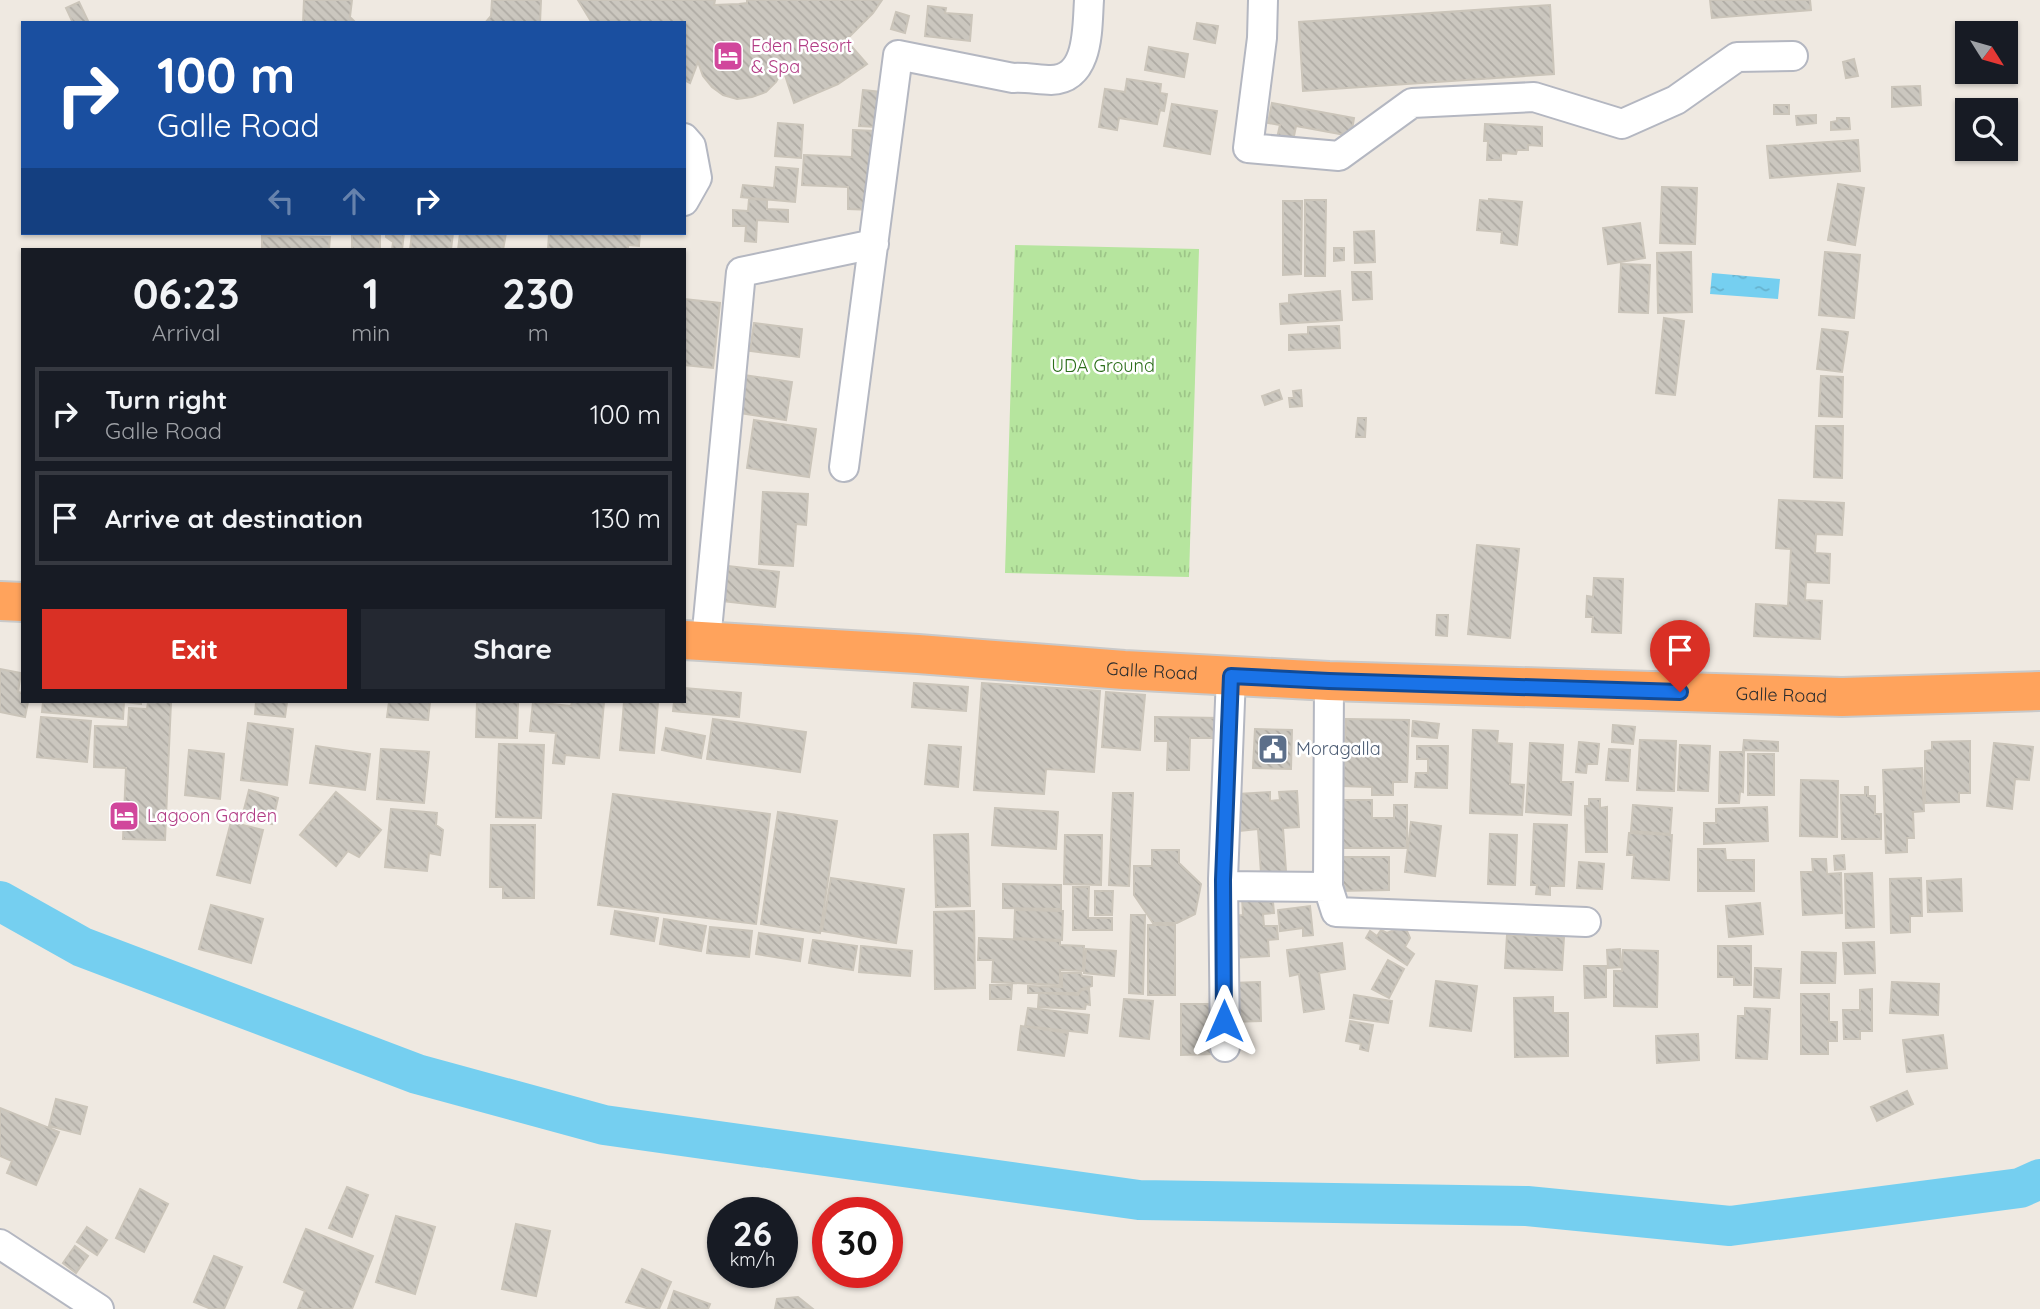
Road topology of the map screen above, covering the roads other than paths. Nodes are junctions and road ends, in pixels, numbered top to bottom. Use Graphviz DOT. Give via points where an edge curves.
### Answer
graph roads {
  1 [pos="1089,0"];
  2 [pos="1263,0"];
  3 [pos="1793,56"];
  4 [pos="686,140"];
  5 [pos="686,197"];
  6 [pos="874,244"];
  7 [pos="844,467"];
  8 [pos="0,601"];
  9 [pos="21,602"];
  10 [pos="695,641"];
  11 [pos="1231,676"];
  12 [pos="1329,681"];
  13 [pos="2040,691"];
  14 [pos="1223,886"];
  15 [pos="1328,887"];
  16 [pos="1586,922"];
  17 [pos="1224,1047"];
  18 [pos="0,1244"];
  19 [pos="99,1309"];
  1 -- 6 [label="street" via="1086,39 1079,64 1069,76 1013,78 898,55"];
  2 -- 3 [label="street" via="1248,148 1339,156 1412,103 1534,97 1622,124 1676,100 1737,57"];
  4 -- 5 [label="street" via="697,178"];
  6 -- 7 [label="street"];
  6 -- 10 [label="street" via="741,272"];
  8 -- 9 [label="highway"];
  10 -- 11 [label="highway, Galle Road"];
  11 -- 12 [label="highway, Galle Road"];
  11 -- 14 [label="street"];
  12 -- 13 [label="highway, Galle Road" via="1842,697"];
  12 -- 15 [label="street"];
  14 -- 15 [label="street"];
  14 -- 17 [label="street"];
  15 -- 16 [label="street" via="1336,912"];
  18 -- 19 [label="street"];
}
